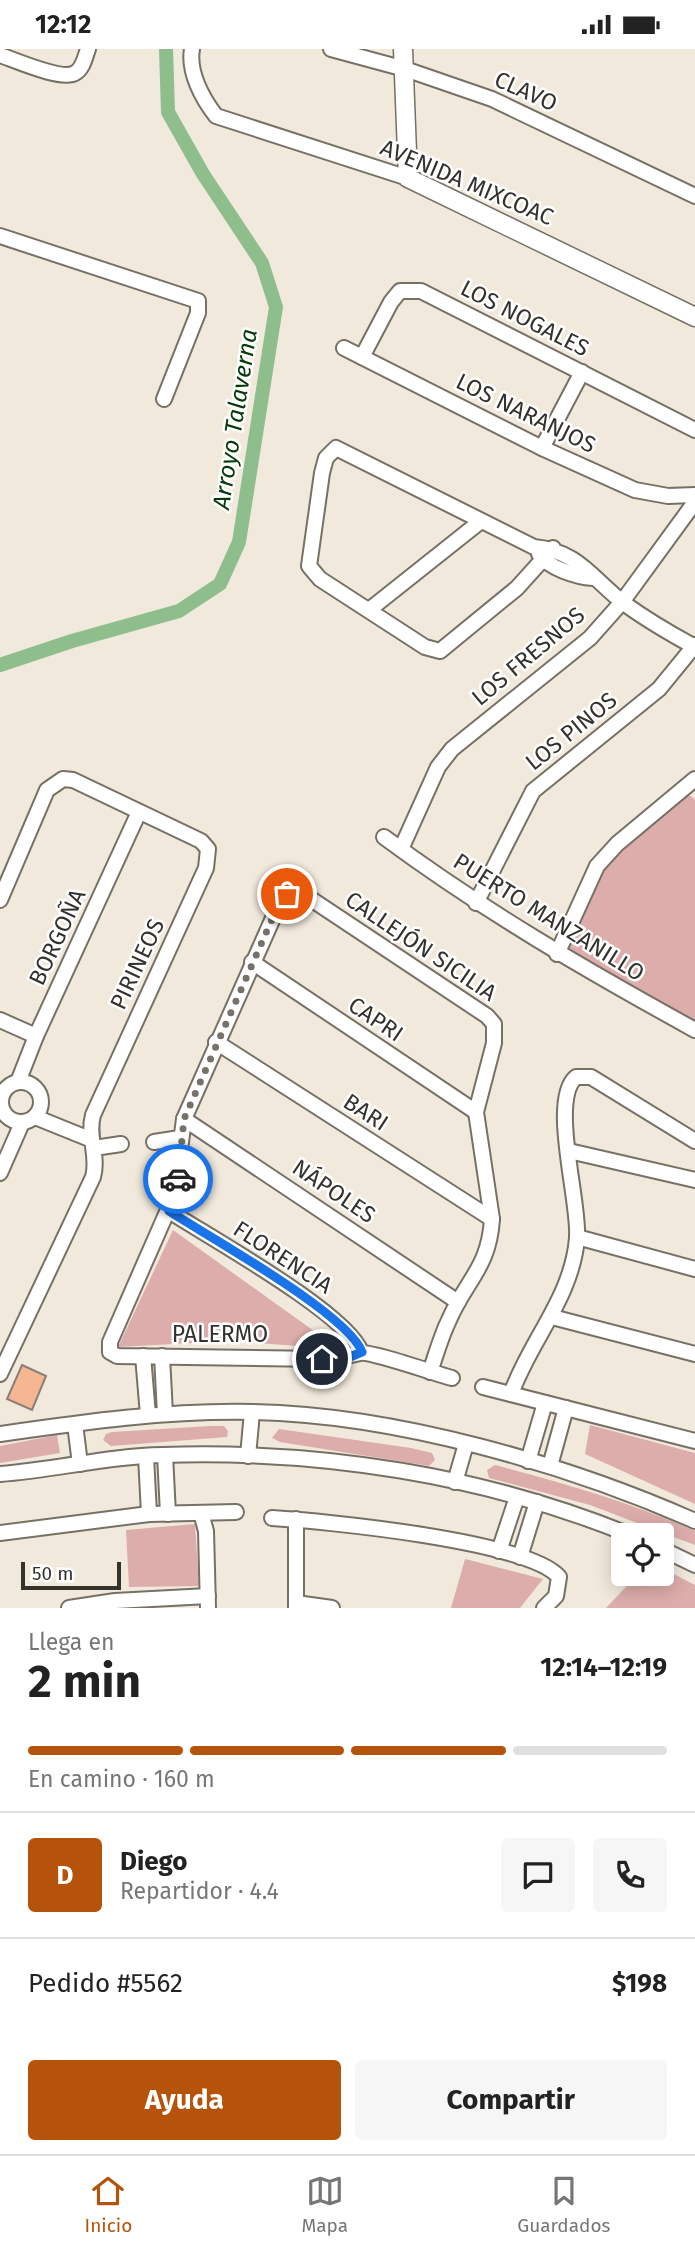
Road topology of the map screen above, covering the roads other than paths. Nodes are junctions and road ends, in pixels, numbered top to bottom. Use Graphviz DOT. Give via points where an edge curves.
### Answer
graph roads {
  1 [pos="88,49"];
  2 [pos="192,49"];
  3 [pos="331,49"];
  4 [pos="403,49"];
  5 [pos="0,55"];
  6 [pos="405,69"];
  7 [pos="408,178"];
  8 [pos="695,196"];
  9 [pos="0,236"];
  10 [pos="695,317"];
  11 [pos="344,348"];
  12 [pos="362,357"];
  13 [pos="582,372"];
  14 [pos="164,399"];
  15 [pos="695,430"];
  16 [pos="542,448"];
  17 [pos="695,495"];
  18 [pos="695,502"];
  19 [pos="481,521"];
  20 [pos="534,547"];
  21 [pos="553,548"];
  22 [pos="543,560"];
  23 [pos="593,578"];
  24 [pos="622,602"];
  25 [pos="369,610"];
  26 [pos="695,647"];
  27 [pos="695,779"];
  28 [pos="139,812"];
  29 [pos="384,837"];
  30 [pos="401,849"];
  31 [pos="0,900"];
  32 [pos="476,903"];
  33 [pos="557,954"];
  34 [pos="252,962"];
  35 [pos="0,1020"];
  36 [pos="695,1030"];
  37 [pos="36,1036"];
  38 [pos="216,1042"];
  39 [pos="18,1082"];
  40 [pos="476,1112"];
  41 [pos="2,1118"];
  42 [pos="184,1119"];
  43 [pos="28,1120"];
  44 [pos="180,1138"];
  45 [pos="695,1141"];
  46 [pos="154,1142"];
  47 [pos="93,1144"];
  48 [pos="121,1144"];
  49 [pos="569,1151"];
  50 [pos="0,1173"];
  51 [pos="695,1180"];
  52 [pos="169,1211"];
  53 [pos="492,1219"];
  54 [pos="577,1237"];
  55 [pos="695,1269"];
  56 [pos="458,1301"];
  57 [pos="552,1317"];
  58 [pos="110,1352"];
  59 [pos="362,1352"];
  60 [pos="695,1355"];
  61 [pos="143,1356"];
  62 [pos="162,1356"];
  63 [pos="430,1372"];
  64 [pos="0,1374"];
  65 [pos="452,1378"];
  66 [pos="483,1387"];
  67 [pos="511,1394"];
  68 [pos="545,1403"];
  69 [pos="566,1408"];
  70 [pos="252,1412"];
  71 [pos="165,1414"];
  72 [pos="148,1415"];
  73 [pos="75,1424"];
  74 [pos="0,1434"];
  75 [pos="695,1441"];
  76 [pos="466,1444"];
  77 [pos="165,1454"];
  78 [pos="146,1455"];
  79 [pos="248,1456"];
  80 [pos="528,1461"];
  81 [pos="80,1464"];
  82 [pos="550,1466"];
  83 [pos="0,1473"];
  84 [pos="456,1482"];
  85 [pos="517,1497"];
  86 [pos="537,1502"];
  87 [pos="236,1512"];
  88 [pos="201,1513"];
  89 [pos="149,1514"];
  90 [pos="168,1514"];
  91 [pos="272,1518"];
  92 [pos="296,1519"];
  93 [pos="695,1521"];
  94 [pos="611,1528"];
  95 [pos="0,1533"];
  96 [pos="499,1551"];
  97 [pos="674,1555"];
  98 [pos="520,1557"];
  99 [pos="695,1565"];
  100 [pos="208,1602"];
  101 [pos="296,1606"];
  102 [pos="69,1608"];
  103 [pos="332,1608"];
  104 [pos="544,1608"];
  1 -- 5 [label="street" via="72,76"];
  2 -- 7 [label="street, AVENIDA MIXCOAC" via="193,74 212,110 224,118"];
  3 -- 6 [label="street, CLAVO"];
  4 -- 6 [label="street"];
  6 -- 7 [label="street"];
  6 -- 8 [label="street, CLAVO" via="492,99"];
  7 -- 10 [label="street, AVENIDA MIXCOAC"];
  9 -- 14 [label="street" via="198,301 198,313"];
  11 -- 12 [label="street, LOS NARANJOS"];
  12 -- 13 [label="street, LOS NOGALES" via="391,302 400,291 410,289"];
  12 -- 16 [label="street, LOS NARANJOS"];
  13 -- 15 [label="street, LOS NOGALES"];
  13 -- 16 [label="street"];
  16 -- 17 [label="street, LOS NARANJOS" via="635,490"];
  18 -- 24 [label="street, LOS FRESNOS"];
  19 -- 20 [label="street"];
  19 -- 25 [label="street"];
  19 -- 25 [label="street" via="345,450 330,451 322,473 309,566 320,579"];
  20 -- 21 [label="street"];
  20 -- 22 [label="street"];
  21 -- 22 [label="street"];
  21 -- 23 [label="street" via="586,566"];
  22 -- 23 [label="street"];
  22 -- 25 [label="street" via="517,588 440,651 425,647"];
  23 -- 24 [label="street"];
  24 -- 26 [label="street"];
  24 -- 30 [label="street, LOS FRESNOS" via="590,638 452,749 438,767"];
  26 -- 32 [label="street, LOS PINOS" via="659,689 533,791"];
  27 -- 33 [label="street" via="597,866"];
  28 -- 31 [label="street, PIRINEOS" via="73,780 55,782 47,790"];
  28 -- 37 [label="street, BORGOÑA"];
  28 -- 47 [label="street, PIRINEOS" via="201,841 209,856 93,1115"];
  29 -- 30 [label="street, PUERTO MANZANILLO"];
  30 -- 32 [label="street, PUERTO MANZANILLO"];
  32 -- 33 [label="street, PUERTO MANZANILLO"];
  33 -- 36 [label="street, PUERTO MANZANILLO"];
  34 -- 38 [label="street, CALLEJÓN SICILIA"];
  34 -- 40 [label="street, CAPRI"];
  34 -- 40 [label="street, CALLEJÓN SICILIA" via="281,899 305,895 487,1016 496,1033"];
  35 -- 37 [label="street"];
  37 -- 39 [label="street, BORGOÑA"];
  38 -- 42 [label="street, CALLEJÓN SICILIA"];
  38 -- 53 [label="street, BARI"];
  39 -- 41 [label="street" via="2,1094"];
  39 -- 43 [label="street" via="30,1084 39,1093 41,1105"];
  40 -- 53 [label="street, CALLEJÓN SICILIA"];
  41 -- 43 [label="street"];
  42 -- 44 [label="street, CALLEJÓN SICILIA"];
  42 -- 56 [label="street, NÁPOLES"];
  43 -- 47 [label="street"];
  43 -- 50 [label="street"];
  44 -- 46 [label="street"];
  44 -- 52 [label="street, CALLEJÓN SICILIA" via="179,1177"];
  45 -- 49 [label="street" via="583,1075 569,1083 565,1092"];
  47 -- 48 [label="street"];
  47 -- 64 [label="street, PIRINEOS" via="93,1177"];
  49 -- 51 [label="street"];
  49 -- 54 [label="street"];
  52 -- 58 [label="street, CALLEJÓN SICILIA" via="110,1342"];
  52 -- 59 [label="street, FLORENCIA" via="320,1308 346,1328"];
  53 -- 56 [label="street, CALLEJÓN SICILIA" via="485,1259"];
  54 -- 55 [label="street"];
  54 -- 57 [label="street" via="566,1286"];
  56 -- 63 [label="street, CALLEJÓN SICILIA"];
  57 -- 60 [label="street"];
  57 -- 67 [label="street" via="520,1367"];
  58 -- 61 [label="street, PALERMO"];
  59 -- 62 [label="street, PALERMO" via="345,1359"];
  59 -- 63 [label="street, PALERMO"];
  61 -- 62 [label="street, PALERMO"];
  61 -- 72 [label="street"];
  62 -- 71 [label="street"];
  63 -- 65 [label="street, PALERMO"];
  66 -- 67 [label="street"];
  67 -- 68 [label="street"];
  68 -- 69 [label="street"];
  68 -- 80 [label="street"];
  69 -- 75 [label="street"];
  69 -- 82 [label="street"];
  70 -- 71 [label="street"];
  70 -- 76 [label="street" via="357,1423"];
  70 -- 79 [label="street"];
  71 -- 72 [label="street"];
  72 -- 73 [label="street"];
  73 -- 74 [label="street"];
  73 -- 81 [label="street"];
  76 -- 80 [label="street"];
  76 -- 84 [label="street"];
  77 -- 78 [label="street"];
  77 -- 79 [label="street"];
  77 -- 90 [label="street"];
  78 -- 81 [label="street"];
  78 -- 89 [label="street"];
  79 -- 84 [label="street" via="385,1468"];
  80 -- 82 [label="street"];
  81 -- 83 [label="street"];
  82 -- 93 [label="street" via="642,1497"];
  84 -- 85 [label="street"];
  85 -- 86 [label="street"];
  85 -- 96 [label="street"];
  86 -- 94 [label="street"];
  86 -- 98 [label="street"];
  87 -- 88 [label="street"];
  88 -- 90 [label="street"];
  88 -- 100 [label="street" via="206,1531"];
  89 -- 90 [label="street"];
  89 -- 95 [label="street"];
  91 -- 92 [label="street"];
  92 -- 96 [label="street" via="380,1527"];
  92 -- 101 [label="street"];
  96 -- 98 [label="street"];
  97 -- 99 [label="street"];
  98 -- 104 [label="street" via="544,1565 559,1577 556,1596"];
  100 -- 102 [label="street" via="115,1601"];
  101 -- 103 [label="street"];
}
